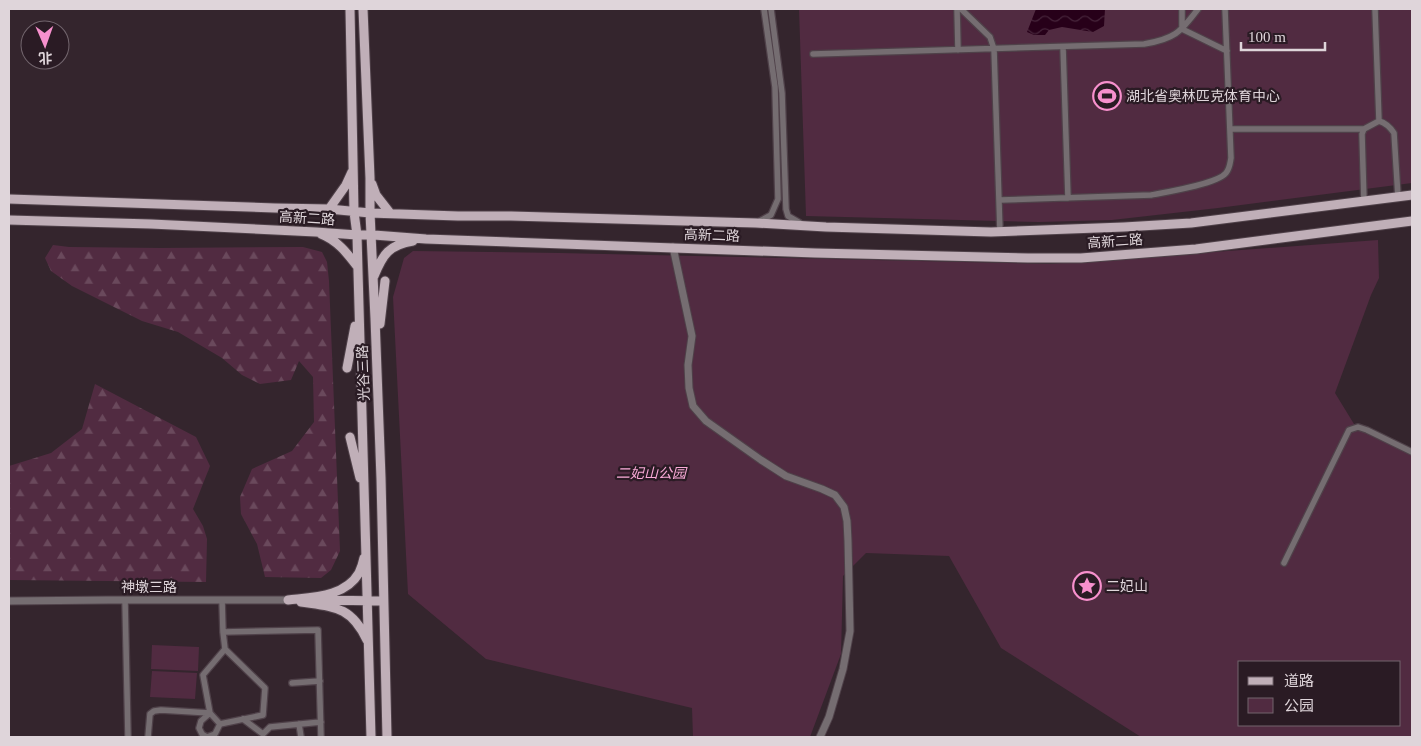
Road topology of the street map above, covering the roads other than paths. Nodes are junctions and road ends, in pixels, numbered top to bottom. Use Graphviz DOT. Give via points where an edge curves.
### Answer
graph roads {
  1 [pos="350,9"];
  2 [pos="364,9"];
  3 [pos="764,9"];
  4 [pos="771,9"];
  5 [pos="957,9"];
  6 [pos="961,9"];
  7 [pos="1182,9"];
  8 [pos="1198,9"];
  9 [pos="1225,9"];
  10 [pos="1375,9"];
  11 [pos="1182,29"];
  12 [pos="1063,47"];
  13 [pos="994,49"];
  14 [pos="958,50"];
  15 [pos="1227,51"];
  16 [pos="813,54"];
  17 [pos="1379,121"];
  18 [pos="1231,129"];
  19 [pos="1364,129"];
  20 [pos="354,170"];
  21 [pos="370,178"];
  22 [pos="1412,196"];
  23 [pos="1398,197"];
  24 [pos="1068,198"];
  25 [pos="9,199"];
  26 [pos="1000,200"];
  27 [pos="1364,202"];
  28 [pos="329,209"];
  29 [pos="354,212"];
  30 [pos="370,213"];
  31 [pos="390,213"];
  32 [pos="9,220"];
  33 [pos="1412,221"];
  34 [pos="756,224"];
  35 [pos="807,226"];
  36 [pos="316,232"];
  37 [pos="1000,232"];
  38 [pos="356,235"];
  39 [pos="371,235"];
  40 [pos="426,239"];
  41 [pos="673,247"];
  42 [pos="357,266"];
  43 [pos="373,279"];
  44 [pos="385,281"];
  45 [pos="358,308"];
  46 [pos="376,351"];
  47 [pos="347,368"];
  48 [pos="350,437"];
  49 [pos="1412,452"];
  50 [pos="364,497"];
  51 [pos="366,552"];
  52 [pos="1284,563"];
  53 [pos="126,600"];
  54 [pos="222,600"];
  55 [pos="288,600"];
  56 [pos="9,601"];
  57 [pos="368,601"];
  58 [pos="383,601"];
  59 [pos="223,632"];
  60 [pos="369,644"];
  61 [pos="225,649"];
  62 [pos="320,680"];
  63 [pos="292,683"];
  64 [pos="210,713"];
  65 [pos="244,719"];
  66 [pos="321,722"];
  67 [pos="220,724"];
  68 [pos="299,724"];
  69 [pos="128,737"];
  70 [pos="148,737"];
  71 [pos="301,737"];
  72 [pos="321,737"];
  73 [pos="371,737"];
  74 [pos="387,737"];
  75 [pos="820,737"];
  1 -- 20 [label="main road, 光谷三路"];
  2 -- 21 [label="main road, 光谷三路"];
  3 -- 34 [label="street" via="775,87 778,199 771,215"];
  4 -- 35 [label="street" via="782,94 786,209 788,216"];
  5 -- 14 [label="street"];
  6 -- 13 [label="street" via="990,37"];
  7 -- 11 [label="street"];
  8 -- 11 [label="street"];
  9 -- 15 [label="street"];
  10 -- 17 [label="street"];
  11 -- 12 [label="street" via="1164,41"];
  11 -- 15 [label="street"];
  12 -- 13 [label="street"];
  12 -- 24 [label="street"];
  13 -- 14 [label="street"];
  13 -- 26 [label="street"];
  14 -- 16 [label="street"];
  15 -- 18 [label="street"];
  17 -- 19 [label="street"];
  17 -- 23 [label="street" via="1394,133"];
  18 -- 19 [label="street"];
  18 -- 24 [label="street" via="1230,166 1214,181 1170,192"];
  19 -- 27 [label="street"];
  20 -- 28 [label="main road"];
  20 -- 29 [label="main road, 光谷三路"];
  21 -- 30 [label="main road, 光谷三路"];
  21 -- 31 [label="main road" via="376,195"];
  22 -- 23 [label="main road, 高新二路"];
  23 -- 27 [label="main road, 高新二路"];
  24 -- 26 [label="street"];
  25 -- 28 [label="main road, 高新二路"];
  26 -- 37 [label="street"];
  27 -- 37 [label="main road, 高新二路" via="1191,223"];
  28 -- 29 [label="main road, 高新二路"];
  29 -- 30 [label="main road, 高新二路"];
  29 -- 38 [label="main road, 光谷三路"];
  30 -- 31 [label="main road, 高新二路"];
  30 -- 39 [label="main road, 光谷三路"];
  31 -- 34 [label="main road, 高新二路"];
  32 -- 36 [label="main road, 高新二路"];
  33 -- 41 [label="main road, 高新二路" via="1196,249 1081,258"];
  34 -- 35 [label="main road, 高新二路"];
  35 -- 37 [label="main road, 高新二路"];
  36 -- 38 [label="main road, 高新二路"];
  36 -- 42 [label="main road" via="341,247"];
  38 -- 39 [label="main road, 高新二路"];
  38 -- 42 [label="main road, 光谷三路"];
  39 -- 40 [label="main road, 高新二路"];
  39 -- 43 [label="main road, 光谷三路"];
  40 -- 41 [label="main road, 高新二路"];
  40 -- 43 [label="main road" via="392,247 383,256"];
  41 -- 75 [label="street" via="692,336 688,365 694,406 706,421 762,460 786,476 835,495 844,507 850,631 843,669"];
  42 -- 45 [label="main road, 光谷三路"];
  43 -- 46 [label="main road, 光谷三路"];
  44 -- 46 [label="main road"];
  45 -- 47 [label="main road"];
  45 -- 50 [label="main road, 光谷三路"];
  46 -- 58 [label="main road, 光谷三路"];
  48 -- 50 [label="main road"];
  49 -- 52 [label="street" via="1367,430 1358,427 1349,430"];
  50 -- 51 [label="main road, 光谷三路"];
  51 -- 55 [label="main road" via="360,572 338,592"];
  51 -- 57 [label="main road, 光谷三路"];
  53 -- 54 [label="street, 神墩三路"];
  53 -- 56 [label="street, 神墩三路"];
  53 -- 69 [label="street"];
  54 -- 55 [label="street, 神墩三路"];
  54 -- 59 [label="street"];
  55 -- 57 [label="main road"];
  55 -- 60 [label="main road" via="336,607 362,629"];
  57 -- 58 [label="main road"];
  57 -- 60 [label="main road, 光谷三路"];
  58 -- 74 [label="main road, 光谷三路"];
  59 -- 61 [label="street"];
  59 -- 62 [label="street" via="318,630"];
  60 -- 73 [label="main road, 光谷三路"];
  61 -- 64 [label="street" via="203,675"];
  61 -- 65 [label="street" via="265,688 263,715"];
  62 -- 63 [label="street"];
  62 -- 66 [label="street"];
  64 -- 67 [label="street"];
  64 -- 67 [label="street" via="201,721 199,728 202,734 207,737 215,734"];
  64 -- 70 [label="street" via="154,711 150,714"];
  65 -- 67 [label="street"];
  65 -- 68 [label="street" via="263,734 270,727"];
  66 -- 68 [label="street"];
  66 -- 72 [label="street"];
  68 -- 71 [label="street"];
}
